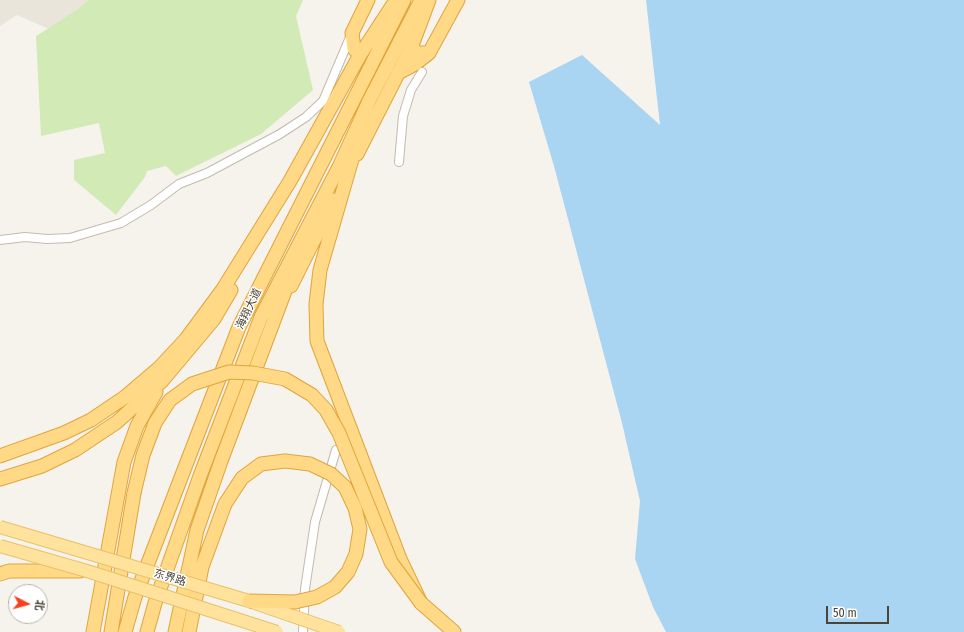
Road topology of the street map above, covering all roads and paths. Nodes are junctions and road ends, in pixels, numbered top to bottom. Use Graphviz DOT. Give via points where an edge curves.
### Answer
graph roads {
  1 [pos="368,0"];
  2 [pos="396,0"];
  3 [pos="404,0"];
  4 [pos="421,0"];
  5 [pos="429,0"];
  6 [pos="458,0"];
  7 [pos="352,33"];
  8 [pos="411,48"];
  9 [pos="429,53"];
  10 [pos="360,55"];
  11 [pos="422,72"];
  12 [pos="398,73"];
  13 [pos="369,101"];
  14 [pos="399,162"];
  15 [pos="350,167"];
  16 [pos="290,181"];
  17 [pos="316,208"];
  18 [pos="0,240"];
  19 [pos="266,339"];
  20 [pos="162,381"];
  21 [pos="336,450"];
  22 [pos="0,456"];
  23 [pos="3,478"];
  24 [pos="0,527"];
  25 [pos="0,546"];
  26 [pos="87,571"];
  27 [pos="0,574"];
  28 [pos="249,601"];
  29 [pos="421,603"];
  30 [pos="93,632"];
  31 [pos="111,632"];
  32 [pos="125,632"];
  33 [pos="147,632"];
  34 [pos="175,632"];
  35 [pos="189,632"];
  36 [pos="277,632"];
  37 [pos="303,632"];
  38 [pos="339,632"];
  39 [pos="454,632"];
  1 -- 7 [label="highway"];
  2 -- 10 [label="highway"];
  3 -- 32 [label="highway, 海翔大道" via="239,327 135,597"];
  4 -- 13 [label="highway, 海翔大道"];
  5 -- 8 [label="highway"];
  6 -- 9 [label="highway"];
  7 -- 10 [label="highway" via="354,50"];
  7 -- 18 [label="street" via="323,101 306,117 280,134 206,173 179,184 121,223 70,238 26,237"];
  8 -- 9 [label="highway" via="418,53"];
  8 -- 12 [label="highway"];
  9 -- 12 [label="highway"];
  10 -- 16 [label="highway"];
  11 -- 14 [label="street" via="411,90 403,116"];
  12 -- 15 [label="highway"];
  13 -- 15 [label="highway"];
  13 -- 17 [label="highway, 海翔大道" via="339,167"];
  15 -- 19 [label="highway"];
  15 -- 29 [label="highway, bridge" via="320,270 316,304 317,341 400,559"];
  16 -- 20 [label="highway" via="214,319"];
  16 -- 22 [label="highway" via="223,289 186,339 158,368 125,397 91,420 64,433"];
  17 -- 19 [label="highway"];
  17 -- 33 [label="highway, 海翔大道" via="261,317 200,476"];
  19 -- 34 [label="highway" via="197,530"];
  20 -- 23 [label="highway" via="117,422 75,450 42,466"];
  20 -- 30 [label="highway" via="137,426 124,462"];
  21 -- 37 [label="street" via="315,522 305,589"];
  24 -- 28 [label="main road, 东界路, bridge"];
  25 -- 26 [label="main road, 东界路, bridge"];
  26 -- 27 [label="highway, bridge" via="9,571"];
  26 -- 36 [label="main road, 东界路, bridge"];
  28 -- 35 [label="highway, bridge" via="295,602 317,597 335,587 348,572 356,554 360,529 355,508 345,488 331,474 310,464 285,461 261,464 242,478 225,504 202,566"];
  28 -- 38 [label="main road, 东界路, bridge"];
  29 -- 31 [label="highway, bridge" via="391,562 339,433 326,410 312,395 285,379 230,372 192,384 170,400 155,423 143,456 134,493"];
  29 -- 39 [label="highway"];
}
